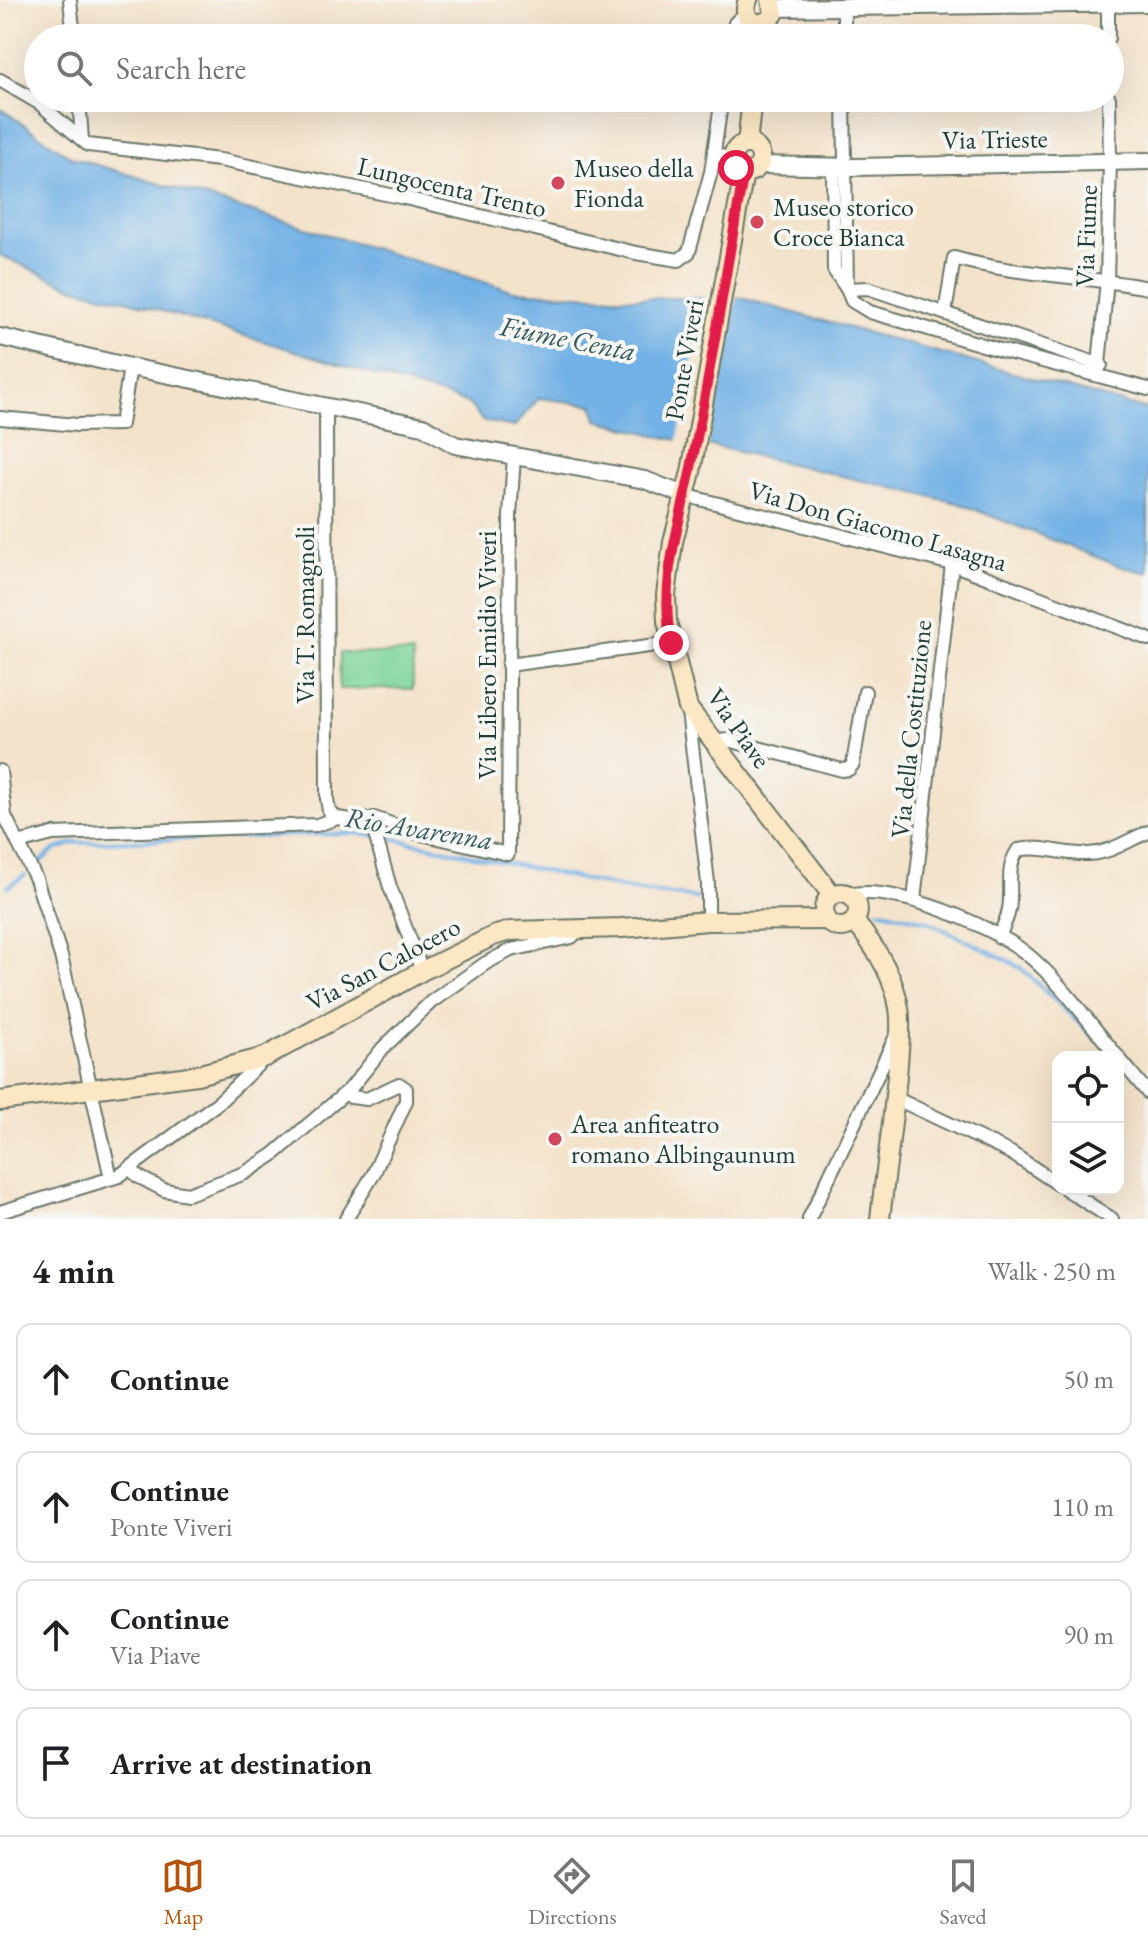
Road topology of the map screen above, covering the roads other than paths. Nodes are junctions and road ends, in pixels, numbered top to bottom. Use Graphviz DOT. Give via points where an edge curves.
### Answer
graph roads {
  1 [pos="70,0"];
  2 [pos="940,3"];
  3 [pos="1108,3"];
  4 [pos="1148,3"];
  5 [pos="773,4"];
  6 [pos="850,5"];
  7 [pos="751,19"];
  8 [pos="73,24"];
  9 [pos="1108,24"];
  10 [pos="0,80"];
  11 [pos="24,91"];
  12 [pos="57,112"];
  13 [pos="80,112"];
  14 [pos="720,112"];
  15 [pos="750,112"];
  16 [pos="843,112"];
  17 [pos="1109,112"];
  18 [pos="82,140"];
  19 [pos="714,153"];
  20 [pos="743,159"];
  21 [pos="1110,161"];
  22 [pos="1148,161"];
  23 [pos="838,166"];
  24 [pos="1107,280"];
  25 [pos="1148,288"];
  26 [pos="847,289"];
  27 [pos="945,313"];
  28 [pos="0,337"];
  29 [pos="130,367"];
  30 [pos="1100,370"];
  31 [pos="1148,389"];
  32 [pos="326,407"];
  33 [pos="0,418"];
  34 [pos="514,456"];
  35 [pos="691,472"];
  36 [pos="684,495"];
  37 [pos="952,564"];
  38 [pos="1148,639"];
  39 [pos="671,643"];
  40 [pos="508,665"];
  41 [pos="865,692"];
  42 [pos="688,708"];
  43 [pos="713,742"];
  44 [pos="0,771"];
  45 [pos="337,818"];
  46 [pos="373,827"];
  47 [pos="1148,831"];
  48 [pos="18,843"];
  49 [pos="841,895"];
  50 [pos="914,900"];
  51 [pos="827,920"];
  52 [pos="708,921"];
  53 [pos="854,921"];
  54 [pos="579,928"];
  55 [pos="999,937"];
  56 [pos="422,971"];
  57 [pos="900,1027"];
  58 [pos="1113,1051"];
  59 [pos="265,1057"];
  60 [pos="1124,1064"];
  61 [pos="90,1089"];
  62 [pos="350,1089"];
  63 [pos="1148,1093"];
  64 [pos="895,1098"];
  65 [pos="0,1101"];
  66 [pos="130,1169"];
  67 [pos="111,1178"];
  68 [pos="1052,1180"];
  69 [pos="1075,1195"];
  70 [pos="0,1212"];
  71 [pos="346,1219"];
  72 [pos="809,1219"];
  73 [pos="880,1219"];
  74 [pos="1112,1219"];
  1 -- 8 [label="street"];
  2 -- 3 [label="street"];
  2 -- 6 [label="street"];
  3 -- 4 [label="street"];
  3 -- 9 [label="street"];
  5 -- 6 [label="street"];
  5 -- 7 [label="main road" via="768,22"];
  10 -- 11 [label="street"];
  12 -- 18 [label="street"];
  13 -- 18 [label="street"];
  14 -- 19 [label="street"];
  15 -- 20 [label="main road, Ponte Viveri"];
  16 -- 23 [label="street"];
  17 -- 21 [label="street, Via Fiume"];
  18 -- 19 [label="street, Lungocenta Trento" via="88,145 251,166 679,260 689,252"];
  19 -- 20 [label="street"];
  20 -- 23 [label="street, Via Trieste"];
  20 -- 35 [label="main road, Ponte Viveri"];
  21 -- 22 [label="street, Via Trieste"];
  21 -- 23 [label="street, Via Trieste"];
  21 -- 24 [label="street, Via Fiume"];
  23 -- 26 [label="street"];
  24 -- 25 [label="street"];
  24 -- 27 [label="street" via="991,268 954,258"];
  24 -- 30 [label="street, Via Fiume"];
  26 -- 27 [label="street" via="868,288"];
  26 -- 30 [label="street" via="852,301 870,312 1000,350"];
  27 -- 30 [label="street"];
  28 -- 29 [label="street"];
  29 -- 32 [label="street"];
  29 -- 33 [label="street" via="121,424"];
  30 -- 31 [label="street"];
  32 -- 34 [label="street" via="423,426 455,445"];
  32 -- 45 [label="street, Via T. Romagnoli" via="327,799"];
  34 -- 36 [label="street" via="645,480"];
  34 -- 40 [label="street, Via Libero Emidio Viveri"];
  35 -- 36 [label="main road, Via Piave"];
  36 -- 37 [label="street, Via Don Giacomo Lasagna"];
  36 -- 39 [label="main road, Via Piave" via="666,595"];
  37 -- 38 [label="street, Via Don Giacomo Lasagna"];
  37 -- 50 [label="street, Via della Costituzione"];
  39 -- 40 [label="street"];
  39 -- 42 [label="main road, Via Piave"];
  40 -- 45 [label="street, Via Libero Emidio Viveri" via="508,854 374,818"];
  41 -- 43 [label="street" via="849,769 790,759 728,740"];
  42 -- 43 [label="main road, Via Piave"];
  42 -- 52 [label="street"];
  43 -- 49 [label="main road, Via Piave"];
  44 -- 48 [label="street" via="5,816"];
  45 -- 48 [label="street" via="317,825 53,834"];
  46 -- 56 [label="street"];
  47 -- 55 [label="street" via="1118,849 1088,854 1018,850 1010,862 1010,902"];
  48 -- 61 [label="street" via="36,879 61,956"];
  49 -- 50 [label="street" via="863,891"];
  49 -- 51 [label="main road" via="824,904"];
  49 -- 53 [label="main road" via="858,909"];
  50 -- 55 [label="street"];
  51 -- 52 [label="main road, Via San Calocero"];
  51 -- 53 [label="main road" via="842,927"];
  52 -- 54 [label="main road, Via San Calocero"];
  53 -- 57 [label="main road" via="890,975"];
  54 -- 56 [label="main road, Via San Calocero" via="502,934"];
  54 -- 62 [label="street" via="572,937 511,950 486,963 417,1014"];
  55 -- 58 [label="street" via="1045,971"];
  56 -- 59 [label="main road, Via San Calocero"];
  57 -- 64 [label="main road"];
  57 -- 72 [label="street"];
  59 -- 61 [label="main road, Via San Calocero" via="197,1075"];
  59 -- 66 [label="street" via="219,1102"];
  60 -- 63 [label="street"];
  61 -- 65 [label="main road, Via San Calocero"];
  61 -- 67 [label="street"];
  62 -- 66 [label="street" via="273,1155 245,1173 188,1194 164,1190"];
  62 -- 71 [label="street" via="351,1097 367,1099 399,1084 406,1089 406,1101 373,1175"];
  64 -- 68 [label="street" via="1011,1153"];
  64 -- 73 [label="main road"];
  66 -- 67 [label="street"];
  67 -- 70 [label="street"];
  69 -- 74 [label="street"];
}
